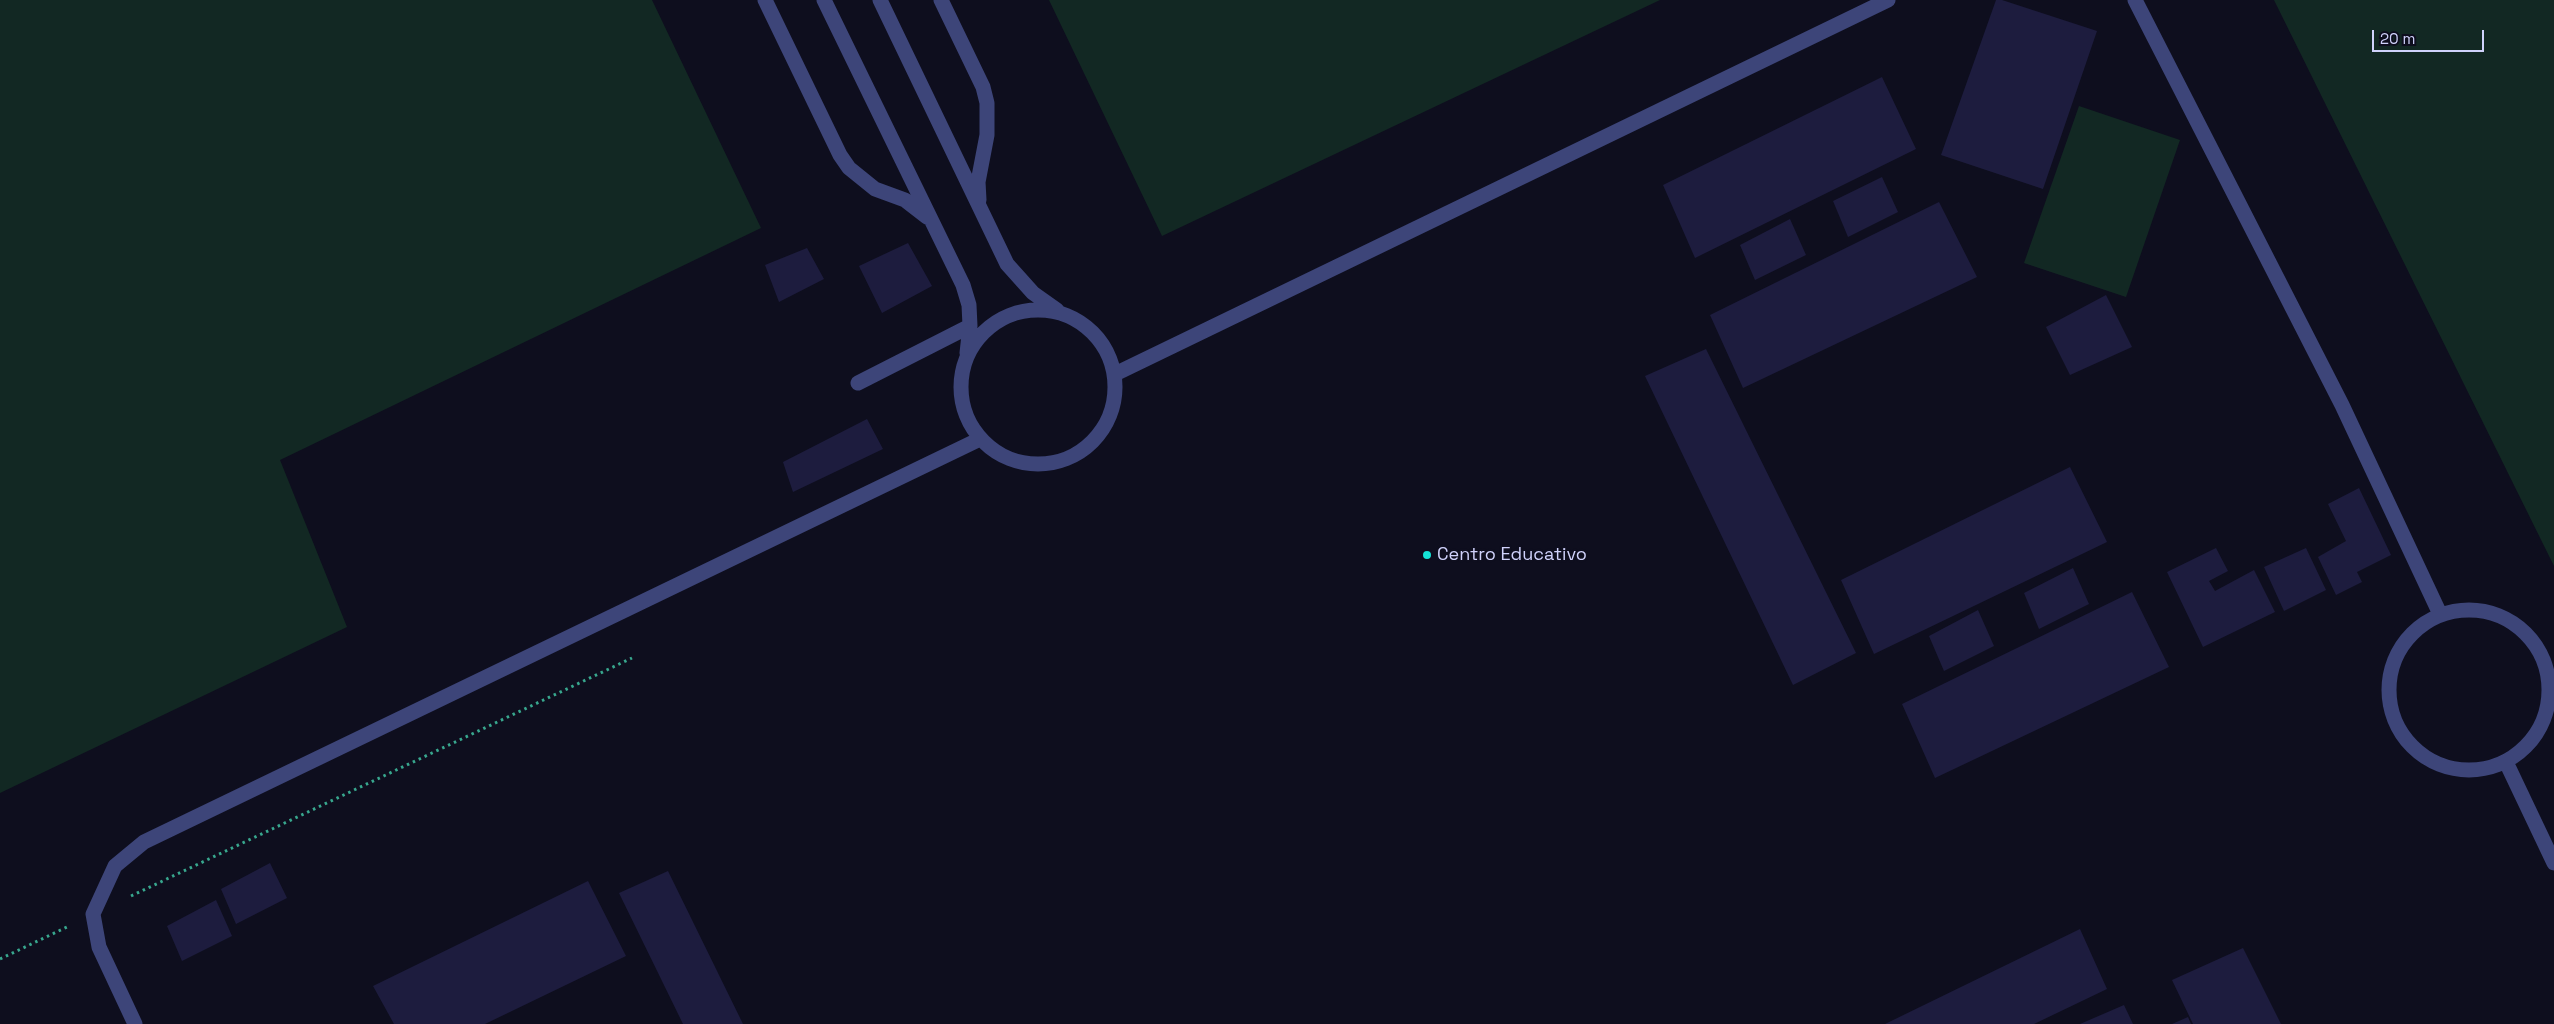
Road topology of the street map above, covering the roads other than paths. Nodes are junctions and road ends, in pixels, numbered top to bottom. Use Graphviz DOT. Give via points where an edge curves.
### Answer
graph roads {
  1 [pos="765,0"];
  2 [pos="824,0"];
  3 [pos="880,0"];
  4 [pos="941,0"];
  5 [pos="1888,0"];
  6 [pos="2135,0"];
  7 [pos="984,215"];
  8 [pos="939,236"];
  9 [pos="1065,314"];
  10 [pos="970,326"];
  11 [pos="961,371"];
  12 [pos="1115,374"];
  13 [pos="858,383"];
  14 [pos="980,439"];
  15 [pos="2440,614"];
  16 [pos="2506,762"];
  17 [pos="2554,863"];
  18 [pos="135,1024"];
  1 -- 8 [label="street" via="849,168 875,188 918,209"];
  2 -- 8 [label="street"];
  3 -- 7 [label="street"];
  4 -- 7 [label="street" via="987,103 987,135 978,182"];
  5 -- 12 [label="street"];
  6 -- 15 [label="street" via="2342,405"];
  7 -- 9 [label="street" via="1007,264 1019,279"];
  8 -- 10 [label="street" via="963,286"];
  9 -- 11 [label="street" via="1038,310 1011,314 988,328 970,348"];
  9 -- 12 [label="street" via="1088,328 1106,349"];
  10 -- 11 [label="street"];
  10 -- 13 [label="street"];
  11 -- 14 [label="street" via="960,395 966,418"];
  12 -- 14 [label="street" via="1115,401 1106,426 1090,445 1070,458 1046,464 1021,463 999,454"];
  14 -- 18 [label="street" via="144,842 115,866 93,914 99,947"];
  15 -- 16 [label="street" via="2466,609 2494,613 2518,625 2537,645 2548,670 2550,697 2543,724 2528,746"];
  15 -- 16 [label="street" via="2417,628 2400,647 2390,671 2388,698 2395,723 2410,745 2430,760 2455,770 2481,770"];
  16 -- 17 [label="street"];
}
